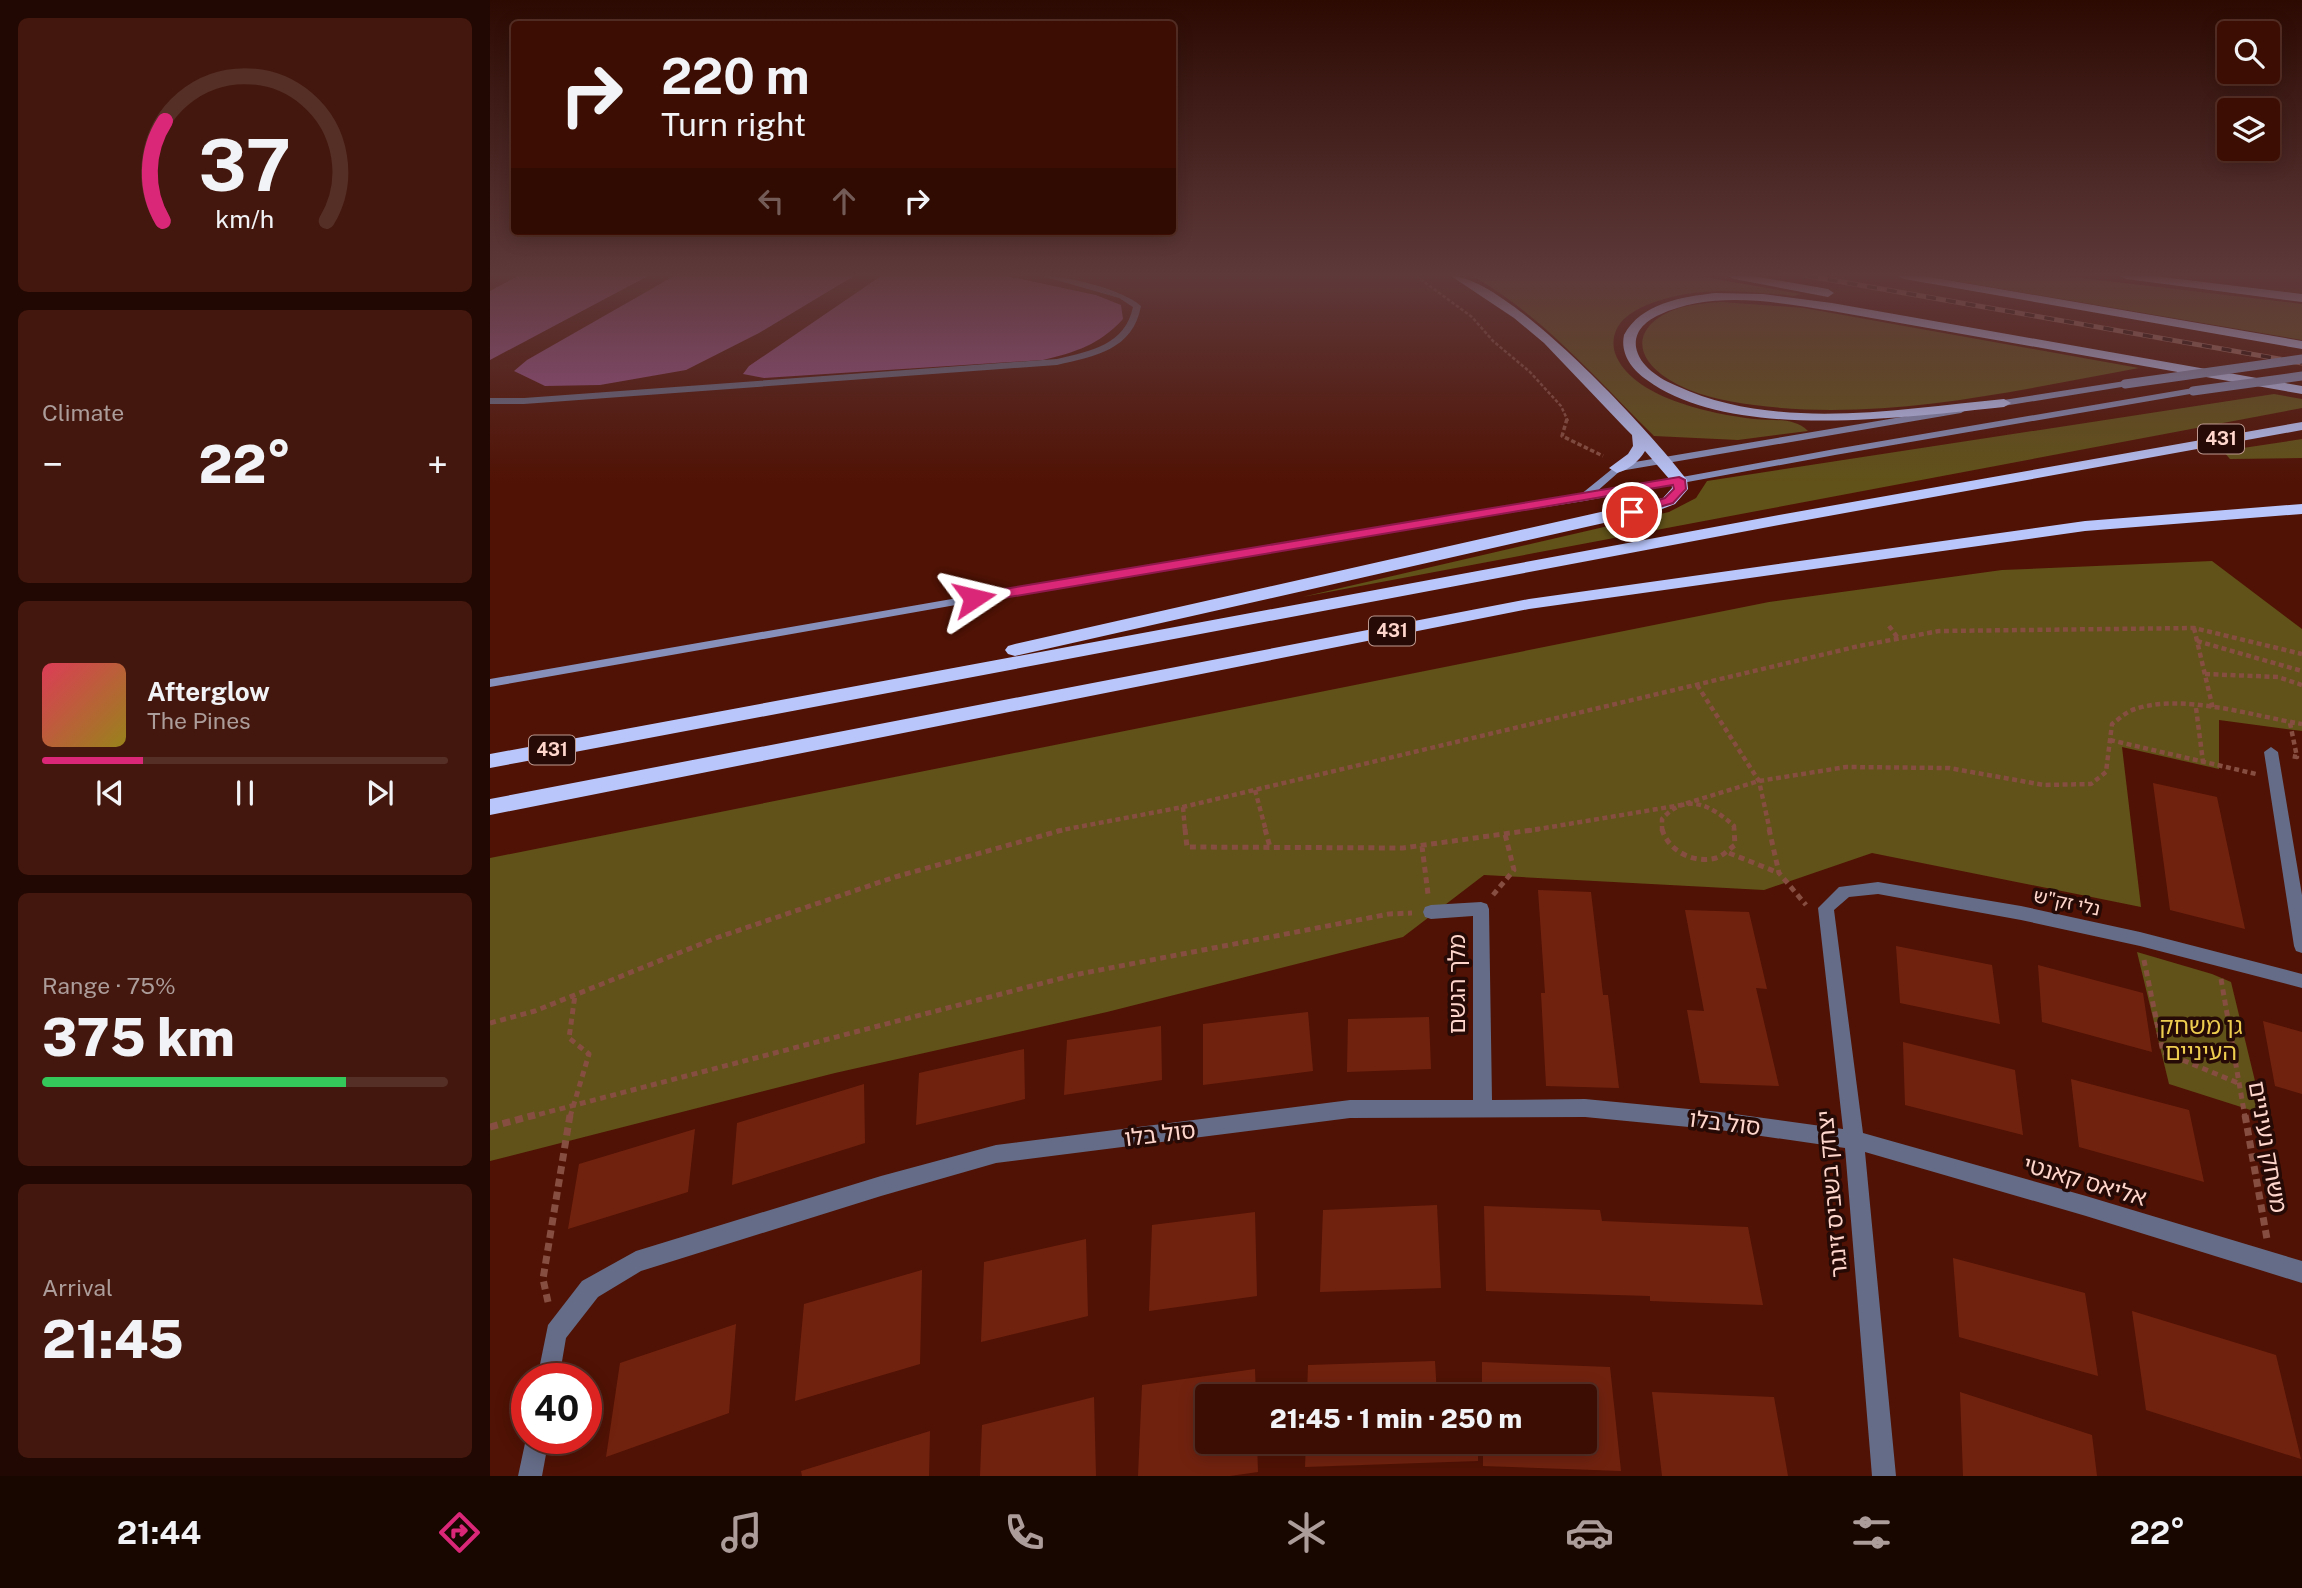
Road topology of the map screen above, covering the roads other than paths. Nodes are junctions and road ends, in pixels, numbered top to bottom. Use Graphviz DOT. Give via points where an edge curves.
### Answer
graph roads {
  1 [pos="1110,345"];
  2 [pos="1551,345"];
  3 [pos="1630,345"];
  4 [pos="2047,345"];
  5 [pos="2118,345"];
  6 [pos="2302,359"];
  7 [pos="2302,378"];
  8 [pos="2302,390"];
  9 [pos="490,401"];
  10 [pos="2004,402"];
  11 [pos="2302,426"];
  12 [pos="1639,435"];
  13 [pos="1661,460"];
  14 [pos="1617,468"];
  15 [pos="1679,480"];
  16 [pos="1584,498"];
  17 [pos="2302,509"];
  18 [pos="490,683"];
  19 [pos="615,739"];
  20 [pos="834,740"];
  21 [pos="2271,751"];
  22 [pos="490,761"];
  23 [pos="490,807"];
  24 [pos="490,813"];
  25 [pos="1826,908"];
  26 [pos="1431,912"];
  27 [pos="2302,946"];
  28 [pos="2302,981"];
  29 [pos="1483,1109"];
  30 [pos="1854,1140"];
  31 [pos="2302,1272"];
  32 [pos="551,1363"];
  33 [pos="534,1454"];
  34 [pos="530,1476"];
  35 [pos="1884,1476"];
  1 -- 9 [label="street" via="1057,362"];
  2 -- 12 [label="highway"];
  3 -- 10 [label="highway" via="1641,367 1669,388 1715,404 1751,410 1843,415"];
  4 -- 8 [label="highway"];
  5 -- 7 [label="highway"];
  6 -- 10 [label="street, bridge"];
  7 -- 15 [label="street, bridge" via="2193,391"];
  10 -- 13 [label="street"];
  11 -- 19 [label="highway, 431"];
  12 -- 13 [label="highway"];
  12 -- 14 [label="highway" via="1641,446 1634,457"];
  13 -- 14 [label="street"];
  13 -- 15 [label="highway"];
  14 -- 16 [label="street"];
  15 -- 16 [label="street"];
  15 -- 19 [label="highway" via="1676,495 1657,506"];
  16 -- 18 [label="street" via="1189,561"];
  17 -- 20 [label="highway, 431" via="2085,526 1529,604"];
  19 -- 22 [label="highway, 431"];
  20 -- 23 [label="highway, 431"];
  20 -- 24 [label="highway"];
  21 -- 27 [label="street"];
  25 -- 28 [label="street, נלי זק\"ש" via="1845,891 1878,888 2140,939"];
  25 -- 30 [label="street, יצחק בשביס זינגר"];
  26 -- 29 [label="street, מלך הגשם" via="1481,909"];
  29 -- 30 [label="street, סול בלו" via="1584,1108"];
  29 -- 32 [label="street, סול בלו" via="1350,1109 996,1154 636,1262 590,1289 556,1333"];
  30 -- 31 [label="street, אליאס קאנטי"];
  30 -- 35 [label="street, יצחק בשביס זינגר"];
  33 -- 34 [label="street"];
}
